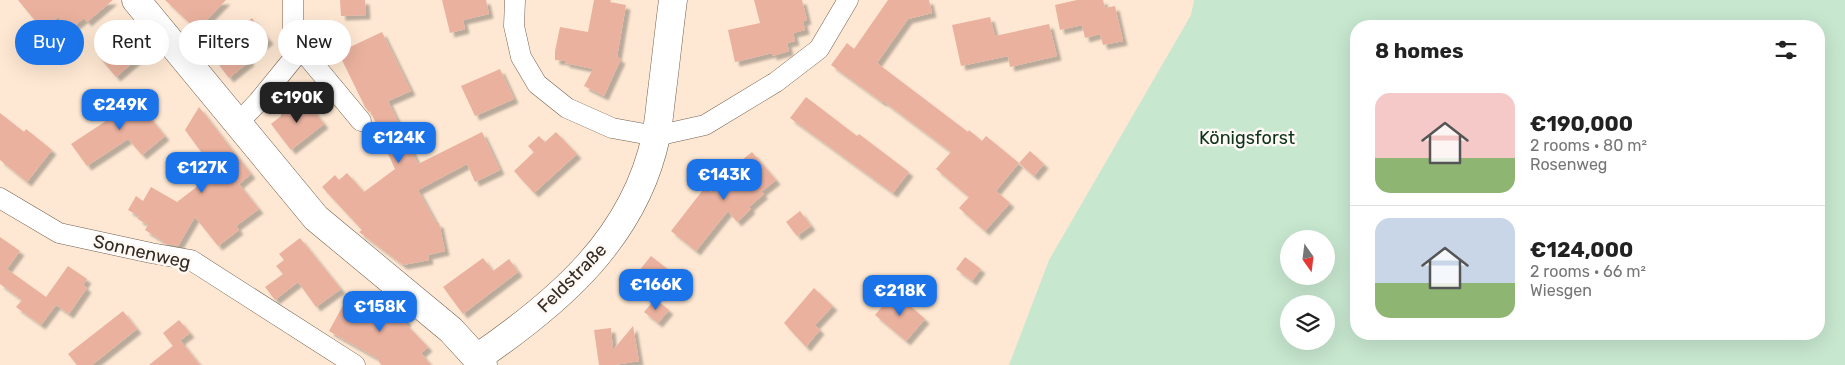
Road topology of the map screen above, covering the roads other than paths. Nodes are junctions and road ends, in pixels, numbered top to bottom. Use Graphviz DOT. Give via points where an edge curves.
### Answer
graph roads {
  1 [pos="136,0"];
  2 [pos="293,0"];
  3 [pos="515,0"];
  4 [pos="673,0"];
  5 [pos="848,0"];
  6 [pos="293,20"];
  7 [pos="289,65"];
  8 [pos="314,65"];
  9 [pos="361,121"];
  10 [pos="237,124"];
  11 [pos="656,136"];
  12 [pos="0,198"];
  13 [pos="476,363"];
  14 [pos="354,365"];
  1 -- 10 [label="main road"];
  2 -- 6 [label="street"];
  3 -- 11 [label="street" via="514,26 521,57 537,84 567,108 612,128"];
  4 -- 11 [label="main road, Feldstraße"];
  5 -- 11 [label="street" via="819,49 776,82 705,125"];
  7 -- 10 [label="street"];
  8 -- 9 [label="street"];
  10 -- 13 [label="main road" via="316,218 451,330"];
  11 -- 13 [label="main road, Feldstraße" via="642,185 594,260 520,328"];
  12 -- 14 [label="street, Sonnenweg" via="59,233 191,260"];
}
